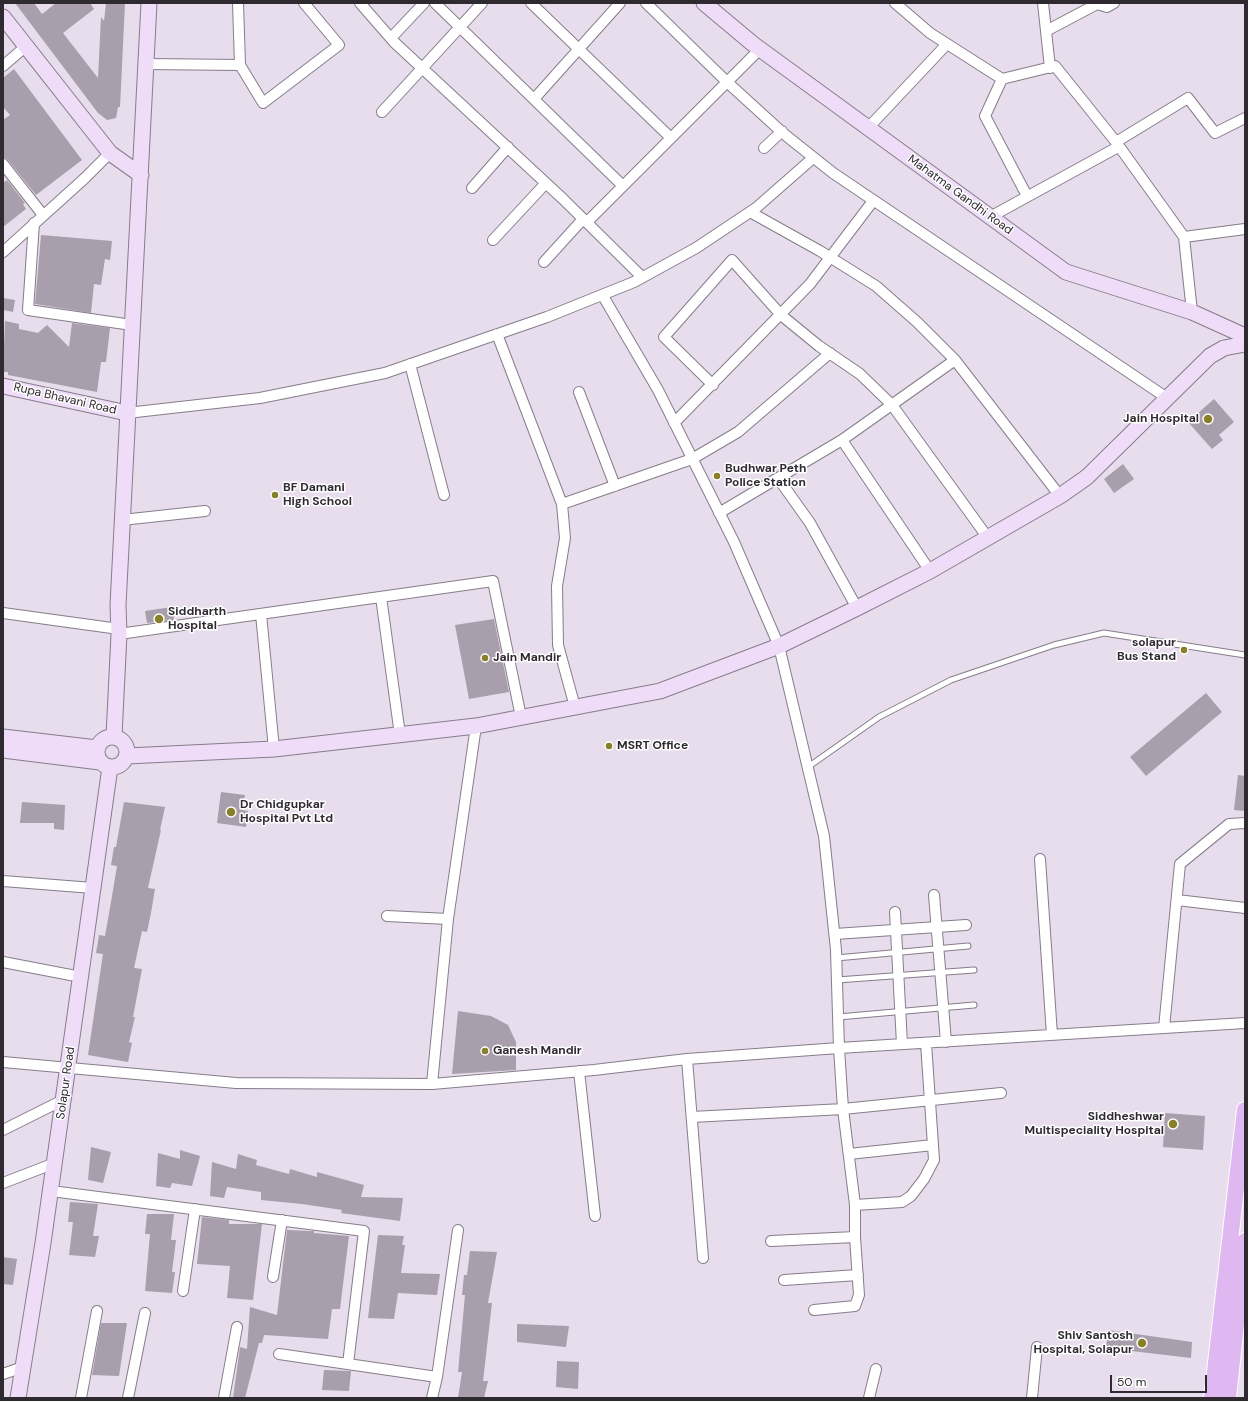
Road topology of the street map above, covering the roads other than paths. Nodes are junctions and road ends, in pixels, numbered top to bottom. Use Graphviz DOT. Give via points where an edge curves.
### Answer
graph roads {
  1 [pos="149,3"];
  2 [pos="238,3"];
  3 [pos="304,3"];
  4 [pos="360,3"];
  5 [pos="424,3"];
  6 [pos="435,3"];
  7 [pos="482,3"];
  8 [pos="531,3"];
  9 [pos="620,3"];
  10 [pos="646,3"];
  11 [pos="704,3"];
  12 [pos="895,3"];
  13 [pos="1042,3"];
  14 [pos="1109,4"];
  15 [pos="3,17"];
  16 [pos="460,27"];
  17 [pos="1046,30"];
  18 [pos="390,38"];
  19 [pos="947,44"];
  20 [pos="25,46"];
  21 [pos="578,49"];
  22 [pos="760,50"];
  23 [pos="146,64"];
  24 [pos="240,65"];
  25 [pos="3,66"];
  26 [pos="422,68"];
  27 [pos="1050,68"];
  28 [pos="1002,79"];
  29 [pos="728,82"];
  30 [pos="534,99"];
  31 [pos="382,112"];
  32 [pos="1245,118"];
  33 [pos="868,128"];
  34 [pos="782,131"];
  35 [pos="671,138"];
  36 [pos="1117,144"];
  37 [pos="508,147"];
  38 [pos="764,148"];
  39 [pos="110,153"];
  40 [pos="813,158"];
  41 [pos="3,164"];
  42 [pos="141,175"];
  43 [pos="546,183"];
  44 [pos="623,186"];
  45 [pos="472,188"];
  46 [pos="1027,196"];
  47 [pos="873,201"];
  48 [pos="750,212"];
  49 [pos="43,215"];
  50 [pos="990,217"];
  51 [pos="585,221"];
  52 [pos="34,223"];
  53 [pos="1245,230"];
  54 [pos="1184,238"];
  55 [pos="494,240"];
  56 [pos="3,252"];
  57 [pos="830,257"];
  58 [pos="544,262"];
  59 [pos="642,278"];
  60 [pos="603,296"];
  61 [pos="1192,312"];
  62 [pos="781,315"];
  63 [pos="132,325"];
  64 [pos="497,334"];
  65 [pos="1245,336"];
  66 [pos="1245,344"];
  67 [pos="830,353"];
  68 [pos="955,360"];
  69 [pos="410,364"];
  70 [pos="713,385"];
  71 [pos="3,386"];
  72 [pos="579,392"];
  73 [pos="1167,398"];
  74 [pos="892,404"];
  75 [pos="127,413"];
  76 [pos="674,423"];
  77 [pos="842,440"];
  78 [pos="692,459"];
  79 [pos="778,478"];
  80 [pos="615,486"];
  81 [pos="444,495"];
  82 [pos="1060,496"];
  83 [pos="562,504"];
  84 [pos="206,511"];
  85 [pos="719,513"];
  86 [pos="122,520"];
  87 [pos="988,538"];
  88 [pos="930,571"];
  89 [pos="381,597"];
  90 [pos="857,608"];
  91 [pos="3,613"];
  92 [pos="261,614"];
  93 [pos="119,631"];
  94 [pos="779,646"];
  95 [pos="1245,655"];
  96 [pos="574,707"];
  97 [pos="521,718"];
  98 [pos="476,726"];
  99 [pos="400,735"];
  100 [pos="114,736"];
  101 [pos="3,737"];
  102 [pos="274,749"];
  103 [pos="3,750"];
  104 [pos="127,756"];
  105 [pos="102,759"];
  106 [pos="808,767"];
  107 [pos="1245,823"];
  108 [pos="1040,859"];
  109 [pos="3,881"];
  110 [pos="93,888"];
  111 [pos="934,895"];
  112 [pos="1176,900"];
  113 [pos="1245,908"];
  114 [pos="895,912"];
  115 [pos="387,916"];
  116 [pos="448,919"];
  117 [pos="966,925"];
  118 [pos="937,927"];
  119 [pos="896,930"];
  120 [pos="834,934"];
  121 [pos="968,946"];
  122 [pos="939,949"];
  123 [pos="897,952"];
  124 [pos="836,958"];
  125 [pos="3,962"];
  126 [pos="974,970"];
  127 [pos="940,973"];
  128 [pos="898,976"];
  129 [pos="81,977"];
  130 [pos="837,980"];
  131 [pos="974,1005"];
  132 [pos="943,1008"];
  133 [pos="900,1011"];
  134 [pos="838,1017"];
  135 [pos="1245,1023"];
  136 [pos="1164,1028"];
  137 [pos="1052,1035"];
  138 [pos="946,1042"];
  139 [pos="926,1043"];
  140 [pos="902,1044"];
  141 [pos="839,1048"];
  142 [pos="687,1059"];
  143 [pos="3,1062"];
  144 [pos="68,1067"];
  145 [pos="579,1071"];
  146 [pos="432,1084"];
  147 [pos="1001,1093"];
  148 [pos="63,1100"];
  149 [pos="930,1100"];
  150 [pos="843,1109"];
  151 [pos="1245,1110"];
  152 [pos="692,1117"];
  153 [pos="3,1130"];
  154 [pos="933,1145"];
  155 [pos="849,1154"];
  156 [pos="55,1163"];
  157 [pos="3,1183"];
  158 [pos="51,1190"];
  159 [pos="855,1205"];
  160 [pos="194,1209"];
  161 [pos="595,1216"];
  162 [pos="282,1220"];
  163 [pos="458,1230"];
  164 [pos="855,1237"];
  165 [pos="771,1241"];
  166 [pos="1245,1241"];
  167 [pos="703,1258"];
  168 [pos="858,1275"];
  169 [pos="273,1277"];
  170 [pos="784,1280"];
  171 [pos="183,1291"];
  172 [pos="814,1310"];
  173 [pos="97,1311"];
  174 [pos="145,1313"];
  175 [pos="237,1327"];
  176 [pos="1038,1347"];
  177 [pos="279,1354"];
  178 [pos="348,1364"];
  179 [pos="23,1367"];
  180 [pos="876,1369"];
  181 [pos="3,1374"];
  182 [pos="437,1377"];
  183 [pos="18,1398"];
  184 [pos="81,1398"];
  185 [pos="128,1398"];
  186 [pos="224,1398"];
  187 [pos="432,1398"];
  188 [pos="869,1398"];
  189 [pos="1032,1398"];
  190 [pos="1212,1398"];
  191 [pos="1228,1398"];
  1 -- 23 [label="main road"];
  2 -- 24 [label="street"];
  3 -- 24 [label="street" via="339,45 263,103"];
  4 -- 18 [label="street"];
  5 -- 18 [label="street"];
  6 -- 16 [label="street"];
  7 -- 16 [label="street"];
  8 -- 21 [label="street"];
  9 -- 21 [label="street"];
  10 -- 29 [label="street"];
  11 -- 22 [label="main road, Mahatma Gandhi Road"];
  12 -- 19 [label="street"];
  13 -- 17 [label="street"];
  14 -- 17 [label="street" via="1097,4"];
  15 -- 20 [label="main road"];
  16 -- 26 [label="street"];
  16 -- 30 [label="street"];
  17 -- 27 [label="street"];
  18 -- 26 [label="street"];
  19 -- 28 [label="street"];
  19 -- 33 [label="street"];
  20 -- 25 [label="street"];
  20 -- 39 [label="main road"];
  21 -- 30 [label="street"];
  21 -- 35 [label="street"];
  22 -- 29 [label="street"];
  22 -- 33 [label="main road, Mahatma Gandhi Road"];
  23 -- 24 [label="street"];
  23 -- 42 [label="main road"];
  26 -- 31 [label="street"];
  26 -- 37 [label="street"];
  27 -- 28 [label="street"];
  27 -- 36 [label="street" via="1055,66"];
  28 -- 46 [label="street" via="985,116"];
  29 -- 34 [label="street"];
  29 -- 35 [label="street"];
  30 -- 44 [label="street"];
  32 -- 36 [label="street" via="1215,133 1188,98"];
  33 -- 50 [label="main road, Mahatma Gandhi Road"];
  34 -- 38 [label="street"];
  34 -- 40 [label="street"];
  35 -- 44 [label="street"];
  36 -- 46 [label="street"];
  36 -- 54 [label="street"];
  37 -- 43 [label="street"];
  37 -- 45 [label="street"];
  39 -- 42 [label="main road"];
  39 -- 49 [label="street"];
  40 -- 47 [label="street"];
  40 -- 48 [label="street"];
  41 -- 49 [label="street"];
  42 -- 63 [label="main road"];
  43 -- 51 [label="street"];
  43 -- 55 [label="street"];
  44 -- 51 [label="street"];
  46 -- 50 [label="street"];
  47 -- 57 [label="street"];
  47 -- 73 [label="street"];
  48 -- 57 [label="street"];
  48 -- 59 [label="street" via="696,248"];
  49 -- 52 [label="street"];
  50 -- 61 [label="main road, Mahatma Gandhi Road" via="1066,272"];
  51 -- 58 [label="street"];
  51 -- 59 [label="street"];
  52 -- 56 [label="street"];
  52 -- 63 [label="street" via="28,310"];
  53 -- 54 [label="street"];
  54 -- 61 [label="street"];
  57 -- 62 [label="street" via="810,284"];
  57 -- 68 [label="street" via="876,286"];
  59 -- 60 [label="street"];
  60 -- 64 [label="street"];
  60 -- 76 [label="street" via="658,390"];
  61 -- 65 [label="main road, Mahatma Gandhi Road"];
  62 -- 67 [label="street"];
  62 -- 70 [label="street"];
  62 -- 70 [label="street" via="732,260 664,337"];
  63 -- 75 [label="main road"];
  64 -- 69 [label="street"];
  64 -- 83 [label="street"];
  66 -- 73 [label="main road" via="1224,348 1210,356"];
  67 -- 74 [label="street" via="860,374"];
  67 -- 78 [label="street" via="738,432"];
  68 -- 74 [label="street"];
  68 -- 82 [label="street"];
  69 -- 75 [label="street" via="385,373 268,397"];
  69 -- 81 [label="street"];
  70 -- 76 [label="street"];
  71 -- 75 [label="main road, Rupa Bhavani Road"];
  72 -- 80 [label="street"];
  73 -- 82 [label="main road" via="1087,477"];
  74 -- 77 [label="street"];
  74 -- 87 [label="street"];
  75 -- 86 [label="main road"];
  76 -- 78 [label="street"];
  77 -- 79 [label="street"];
  77 -- 88 [label="street"];
  78 -- 80 [label="street"];
  78 -- 85 [label="street"];
  79 -- 85 [label="street"];
  79 -- 90 [label="street" via="810,523"];
  80 -- 83 [label="street"];
  82 -- 87 [label="main road"];
  83 -- 96 [label="street" via="566,538 556,586 558,645"];
  84 -- 86 [label="street"];
  85 -- 94 [label="street"];
  86 -- 93 [label="main road"];
  87 -- 88 [label="main road"];
  88 -- 90 [label="main road"];
  89 -- 92 [label="street"];
  89 -- 97 [label="street" via="493,582"];
  89 -- 99 [label="street"];
  90 -- 94 [label="main road"];
  91 -- 93 [label="street"];
  92 -- 93 [label="street"];
  92 -- 102 [label="street"];
  93 -- 100 [label="main road"];
  94 -- 96 [label="main road" via="660,691"];
  94 -- 106 [label="street"];
  95 -- 106 [label="lane" via="1104,633 1054,645 951,680 879,717"];
  96 -- 97 [label="main road"];
  97 -- 98 [label="main road"];
  98 -- 99 [label="main road"];
  98 -- 116 [label="street"];
  99 -- 102 [label="main road"];
  100 -- 104 [label="main road" via="119,737 126,745"];
  100 -- 105 [label="main road" via="106,737 99,743"];
  101 -- 105 [label="main road"];
  102 -- 104 [label="main road"];
  103 -- 105 [label="main road"];
  104 -- 105 [label="main road" via="122,764"];
  105 -- 110 [label="main road, Solapur Road"];
  106 -- 120 [label="street" via="824,836"];
  107 -- 112 [label="street" via="1229,824 1180,864"];
  108 -- 137 [label="street"];
  109 -- 110 [label="street"];
  110 -- 129 [label="main road, Solapur Road"];
  111 -- 118 [label="street"];
  112 -- 113 [label="street"];
  112 -- 136 [label="street"];
  114 -- 119 [label="street"];
  115 -- 116 [label="street"];
  116 -- 146 [label="street"];
  117 -- 118 [label="street"];
  118 -- 119 [label="street"];
  118 -- 122 [label="street"];
  119 -- 120 [label="street"];
  119 -- 123 [label="street"];
  120 -- 124 [label="street"];
  121 -- 122 [label="lane"];
  122 -- 123 [label="lane"];
  122 -- 127 [label="street"];
  123 -- 124 [label="lane"];
  123 -- 128 [label="street"];
  124 -- 130 [label="street"];
  125 -- 129 [label="street"];
  126 -- 127 [label="lane"];
  127 -- 128 [label="lane"];
  127 -- 132 [label="street"];
  128 -- 130 [label="lane"];
  128 -- 133 [label="street"];
  129 -- 144 [label="main road, Solapur Road"];
  130 -- 134 [label="street"];
  131 -- 132 [label="lane"];
  132 -- 133 [label="lane"];
  132 -- 138 [label="street"];
  133 -- 134 [label="lane"];
  133 -- 140 [label="street"];
  134 -- 141 [label="street"];
  135 -- 136 [label="street"];
  136 -- 137 [label="street"];
  137 -- 138 [label="street"];
  138 -- 139 [label="street"];
  139 -- 140 [label="street"];
  139 -- 149 [label="street"];
  140 -- 141 [label="street"];
  141 -- 142 [label="street"];
  141 -- 150 [label="street"];
  142 -- 145 [label="street"];
  142 -- 152 [label="street"];
  143 -- 144 [label="street"];
  144 -- 146 [label="street" via="236,1083"];
  144 -- 148 [label="main road, Solapur Road"];
  145 -- 146 [label="street"];
  145 -- 161 [label="street"];
  147 -- 149 [label="street"];
  148 -- 153 [label="street"];
  148 -- 156 [label="main road, Solapur Road"];
  149 -- 150 [label="street"];
  149 -- 154 [label="street"];
  150 -- 152 [label="street"];
  150 -- 155 [label="street"];
  151 -- 190 [label="main road"];
  152 -- 167 [label="street"];
  154 -- 155 [label="street"];
  154 -- 159 [label="street" via="934,1160 911,1196 902,1202"];
  155 -- 159 [label="street"];
  156 -- 157 [label="street"];
  156 -- 158 [label="main road, Solapur Road"];
  158 -- 160 [label="street"];
  158 -- 179 [label="main road, Solapur Road"];
  159 -- 164 [label="street"];
  160 -- 162 [label="street"];
  160 -- 171 [label="street"];
  162 -- 169 [label="street"];
  162 -- 178 [label="street" via="364,1231"];
  163 -- 182 [label="street"];
  164 -- 165 [label="street"];
  164 -- 168 [label="street"];
  166 -- 191 [label="main road"];
  168 -- 170 [label="street"];
  168 -- 172 [label="street" via="859,1295 856,1306"];
  173 -- 184 [label="street"];
  174 -- 185 [label="street"];
  175 -- 186 [label="street"];
  176 -- 189 [label="street"];
  177 -- 178 [label="street"];
  178 -- 182 [label="street"];
  179 -- 181 [label="street"];
  179 -- 183 [label="main road, Solapur Road"];
  180 -- 188 [label="street"];
  182 -- 187 [label="street"];
}
